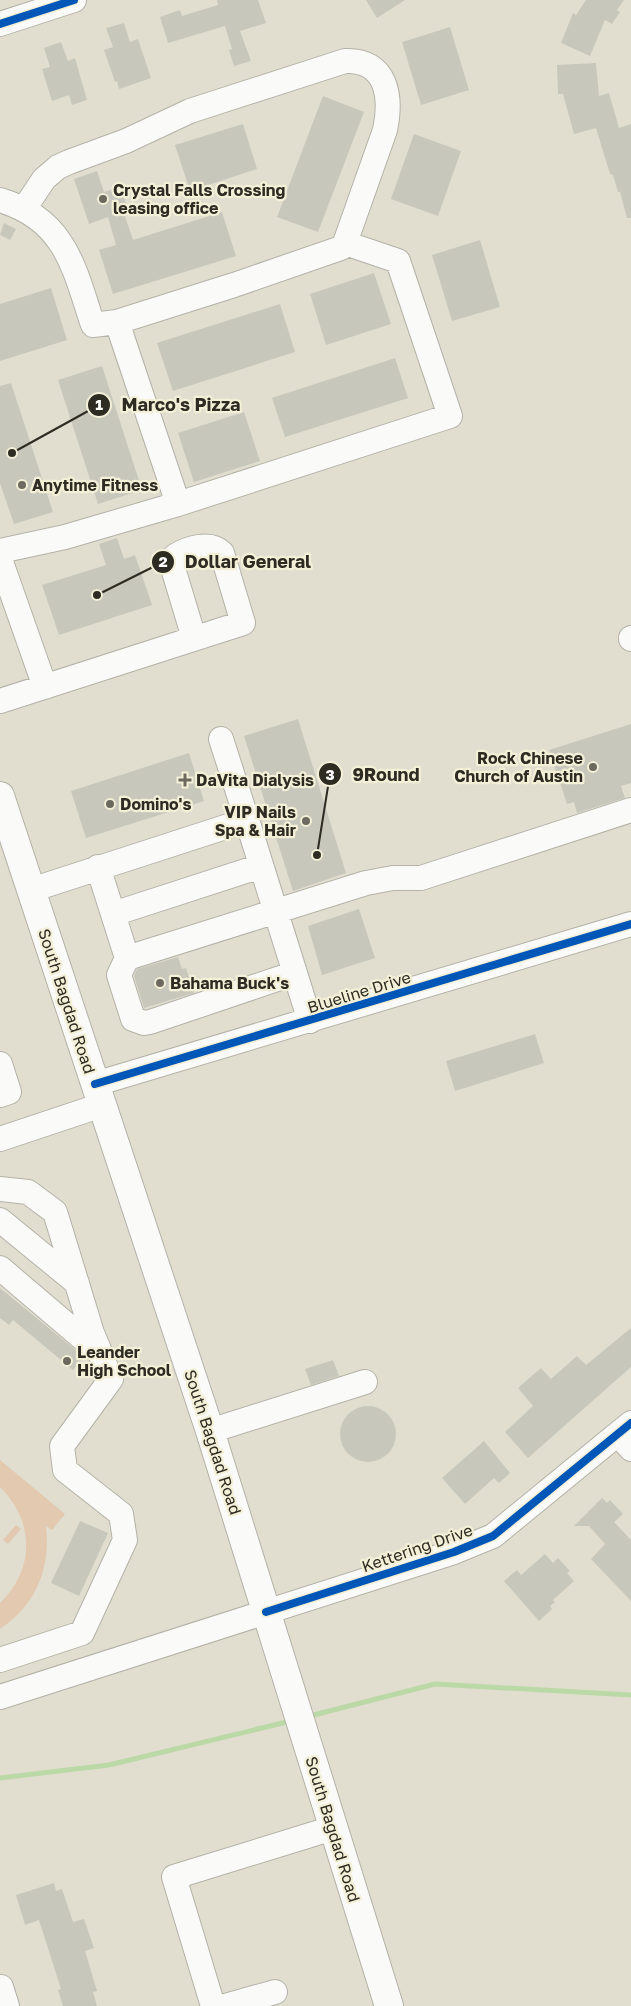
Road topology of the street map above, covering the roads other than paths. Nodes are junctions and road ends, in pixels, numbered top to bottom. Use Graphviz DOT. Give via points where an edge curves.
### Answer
graph roads {
  1 [pos="74,0"];
  2 [pos="29,7"];
  3 [pos="0,24"];
  4 [pos="0,200"];
  5 [pos="24,209"];
  6 [pos="346,243"];
  7 [pos="117,322"];
  8 [pos="178,504"];
  9 [pos="0,551"];
  10 [pos="0,558"];
  11 [pos="194,638"];
  12 [pos="45,687"];
  13 [pos="0,701"];
  14 [pos="221,740"];
  15 [pos="0,796"];
  16 [pos="631,810"];
  17 [pos="247,820"];
  18 [pos="261,866"];
  19 [pos="98,868"];
  20 [pos="31,890"];
  21 [pos="276,912"];
  22 [pos="113,914"];
  23 [pos="631,924"];
  24 [pos="127,958"];
  25 [pos="295,973"];
  26 [pos="310,1021"];
  27 [pos="0,1064"];
  28 [pos="0,1095"];
  29 [pos="98,1095"];
  30 [pos="0,1139"];
  31 [pos="0,1189"];
  32 [pos="0,1220"];
  33 [pos="0,1268"];
  34 [pos="77,1283"];
  35 [pos="100,1353"];
  36 [pos="365,1382"];
  37 [pos="210,1431"];
  38 [pos="627,1435"];
  39 [pos="266,1612"];
  40 [pos="82,1633"];
  41 [pos="0,1660"];
  42 [pos="97,1665"];
  43 [pos="0,1697"];
  44 [pos="333,1828"];
  45 [pos="274,1992"];
  46 [pos="213,2006"];
  47 [pos="225,2006"];
  48 [pos="389,2006"];
  1 -- 2 [label="street"];
  2 -- 3 [label="street"];
  4 -- 5 [label="street"];
  5 -- 6 [label="street" via="44,179 78,158 126,141 207,105 345,61 359,60 372,67 381,78 389,101 385,130"];
  5 -- 7 [label="street" via="49,228 70,257 93,325"];
  6 -- 7 [label="street" via="341,248 234,286"];
  6 -- 8 [label="street" via="398,261 450,416"];
  7 -- 8 [label="street"];
  8 -- 9 [label="street" via="64,537"];
  10 -- 12 [label="street"];
  11 -- 12 [label="street"];
  12 -- 13 [label="street"];
  14 -- 17 [label="street"];
  15 -- 20 [label="main road, South Bagdad Road"];
  16 -- 21 [label="street" via="421,878 393,878 366,883"];
  17 -- 18 [label="street"];
  17 -- 19 [label="street"];
  18 -- 21 [label="street"];
  18 -- 22 [label="street"];
  19 -- 20 [label="street"];
  19 -- 22 [label="street"];
  20 -- 29 [label="main road, South Bagdad Road"];
  21 -- 24 [label="street"];
  21 -- 25 [label="street"];
  22 -- 24 [label="street"];
  23 -- 26 [label="street, Blueline Drive"];
  24 -- 25 [label="street" via="119,975 133,1019 144,1023"];
  25 -- 26 [label="street"];
  26 -- 29 [label="street, Blueline Drive"];
  27 -- 28 [label="street" via="9,1092"];
  29 -- 30 [label="street, Blueline Drive"];
  29 -- 37 [label="main road, South Bagdad Road"];
  31 -- 34 [label="street" via="28,1192 55,1212"];
  32 -- 34 [label="street"];
  33 -- 35 [label="street"];
  34 -- 35 [label="street"];
  35 -- 40 [label="street" via="112,1379 62,1446 65,1470 121,1514 125,1540"];
  36 -- 37 [label="street"];
  37 -- 39 [label="main road, South Bagdad Road"];
  38 -- 39 [label="street, Kettering Drive" via="493,1536 454,1552"];
  39 -- 42 [label="street, Kettering Drive"];
  39 -- 44 [label="main road, South Bagdad Road"];
  40 -- 41 [label="street"];
  40 -- 42 [label="street"];
  42 -- 43 [label="street, Kettering Drive"];
  44 -- 46 [label="street" via="174,1877"];
  44 -- 48 [label="main road, South Bagdad Road"];
  45 -- 47 [label="street"];
}
